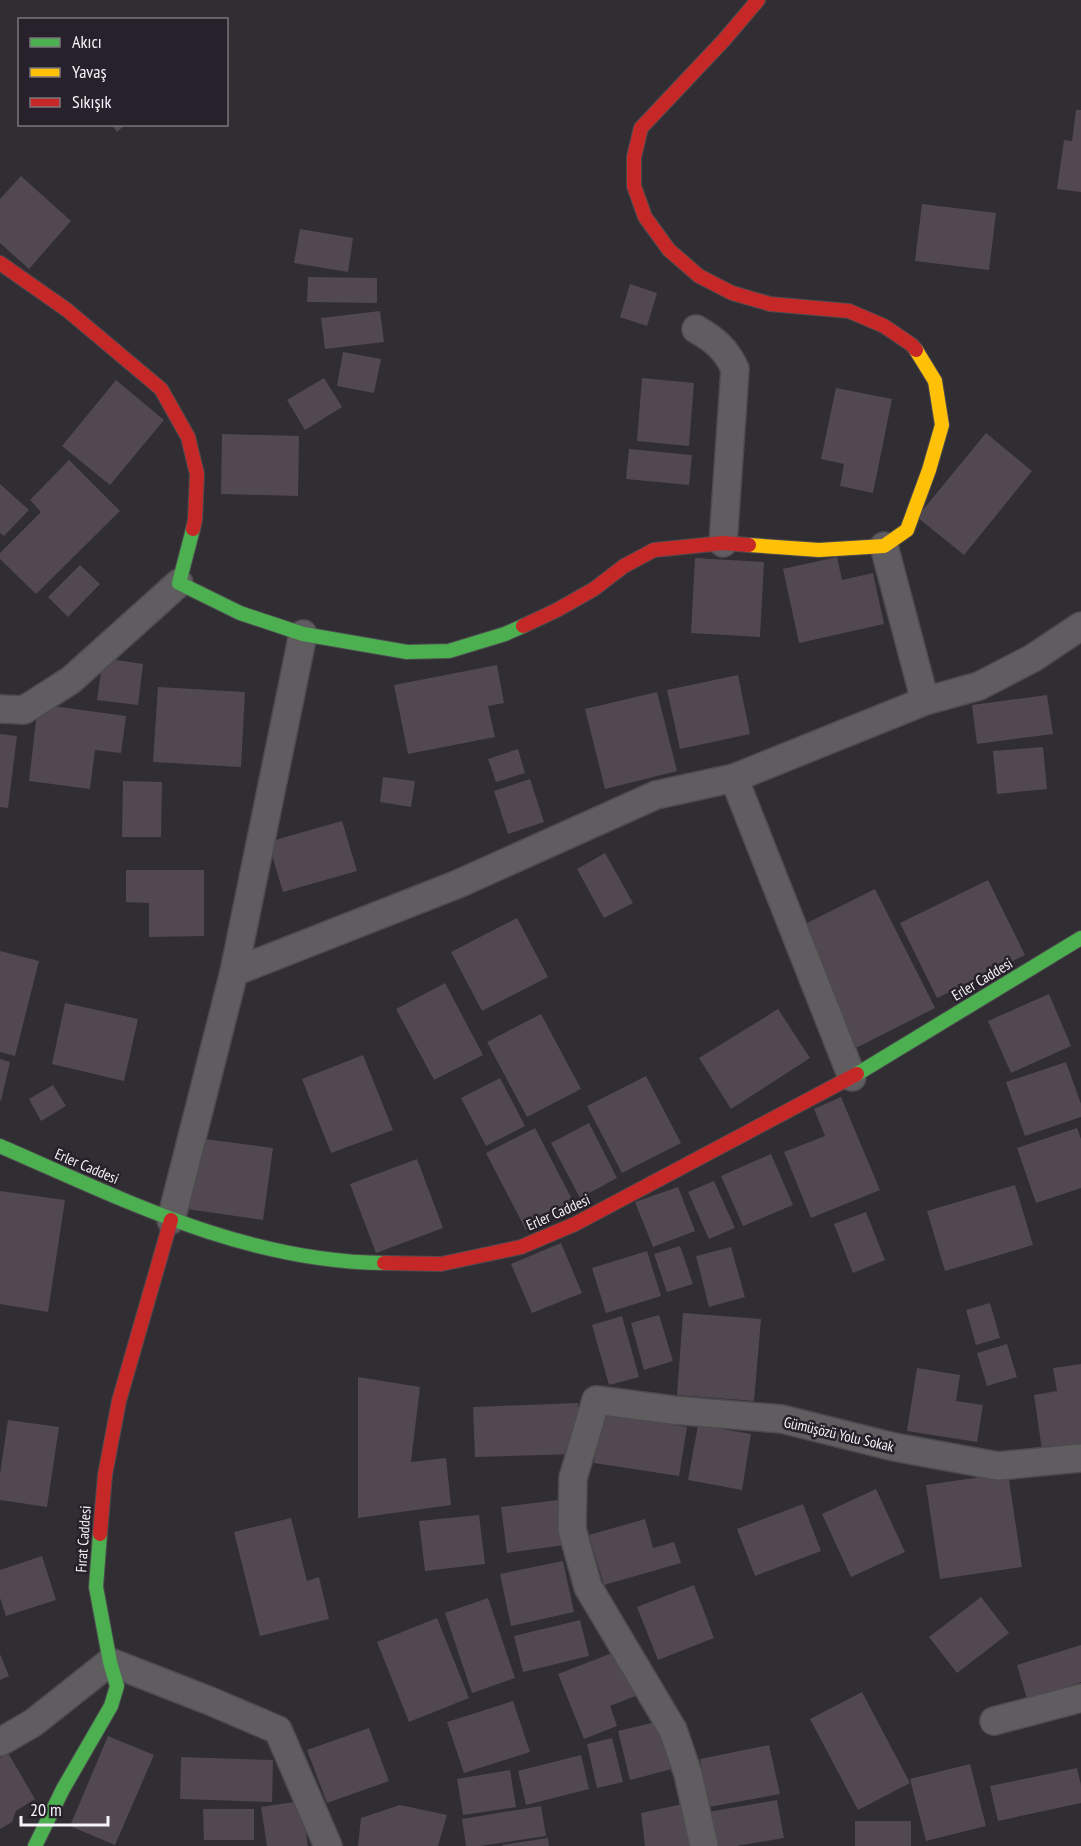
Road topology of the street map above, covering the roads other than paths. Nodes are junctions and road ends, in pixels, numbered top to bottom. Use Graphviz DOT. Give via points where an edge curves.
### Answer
graph roads {
  1 [pos="758,0"];
  2 [pos="0,263"];
  3 [pos="696,329"];
  4 [pos="723,543"];
  5 [pos="884,546"];
  6 [pos="179,583"];
  7 [pos="1081,626"];
  8 [pos="303,634"];
  9 [pos="925,701"];
  10 [pos="0,709"];
  11 [pos="734,778"];
  12 [pos="1081,938"];
  13 [pos="234,972"];
  14 [pos="852,1077"];
  15 [pos="0,1146"];
  16 [pos="171,1220"];
  17 [pos="1081,1458"];
  18 [pos="110,1662"];
  19 [pos="1081,1698"];
  20 [pos="994,1721"];
  21 [pos="0,1742"];
  22 [pos="35,1846"];
  23 [pos="328,1846"];
  24 [pos="704,1846"];
  1 -- 5 [label="street" via="641,128 634,157 634,186 645,217 669,250 699,276 732,293 770,304 849,311 884,326 912,345 935,381 942,424 907,530"];
  2 -- 6 [label="street" via="67,310 161,389 188,437 196,474 195,520"];
  3 -- 4 [label="street" via="717,341 735,369"];
  4 -- 5 [label="street" via="819,550"];
  4 -- 8 [label="street" via="654,550 557,610 505,634 448,651 407,652"];
  5 -- 9 [label="street"];
  6 -- 8 [label="street" via="240,613"];
  6 -- 10 [label="street" via="71,680 24,710"];
  7 -- 9 [label="street" via="979,687"];
  8 -- 13 [label="street"];
  9 -- 11 [label="street"];
  11 -- 13 [label="street" via="656,795 458,884"];
  11 -- 14 [label="street"];
  12 -- 14 [label="street, Erler Caddesi"];
  13 -- 16 [label="street"];
  14 -- 16 [label="street, Erler Caddesi" via="575,1224 521,1247 441,1264 347,1263 255,1247"];
  15 -- 16 [label="street, Erler Caddesi"];
  16 -- 18 [label="street, Fırat Caddesi" via="119,1401 105,1475 96,1587"];
  17 -- 24 [label="street, Gümüşözü Yolu Sokak" via="998,1466 894,1448 782,1419 596,1400 573,1478 572,1529 588,1587 673,1730 688,1774"];
  18 -- 21 [label="street" via="33,1722"];
  18 -- 22 [label="street, Fırat Caddesi" via="117,1686 111,1706"];
  18 -- 23 [label="street" via="279,1730"];
  19 -- 20 [label="street"];
}
